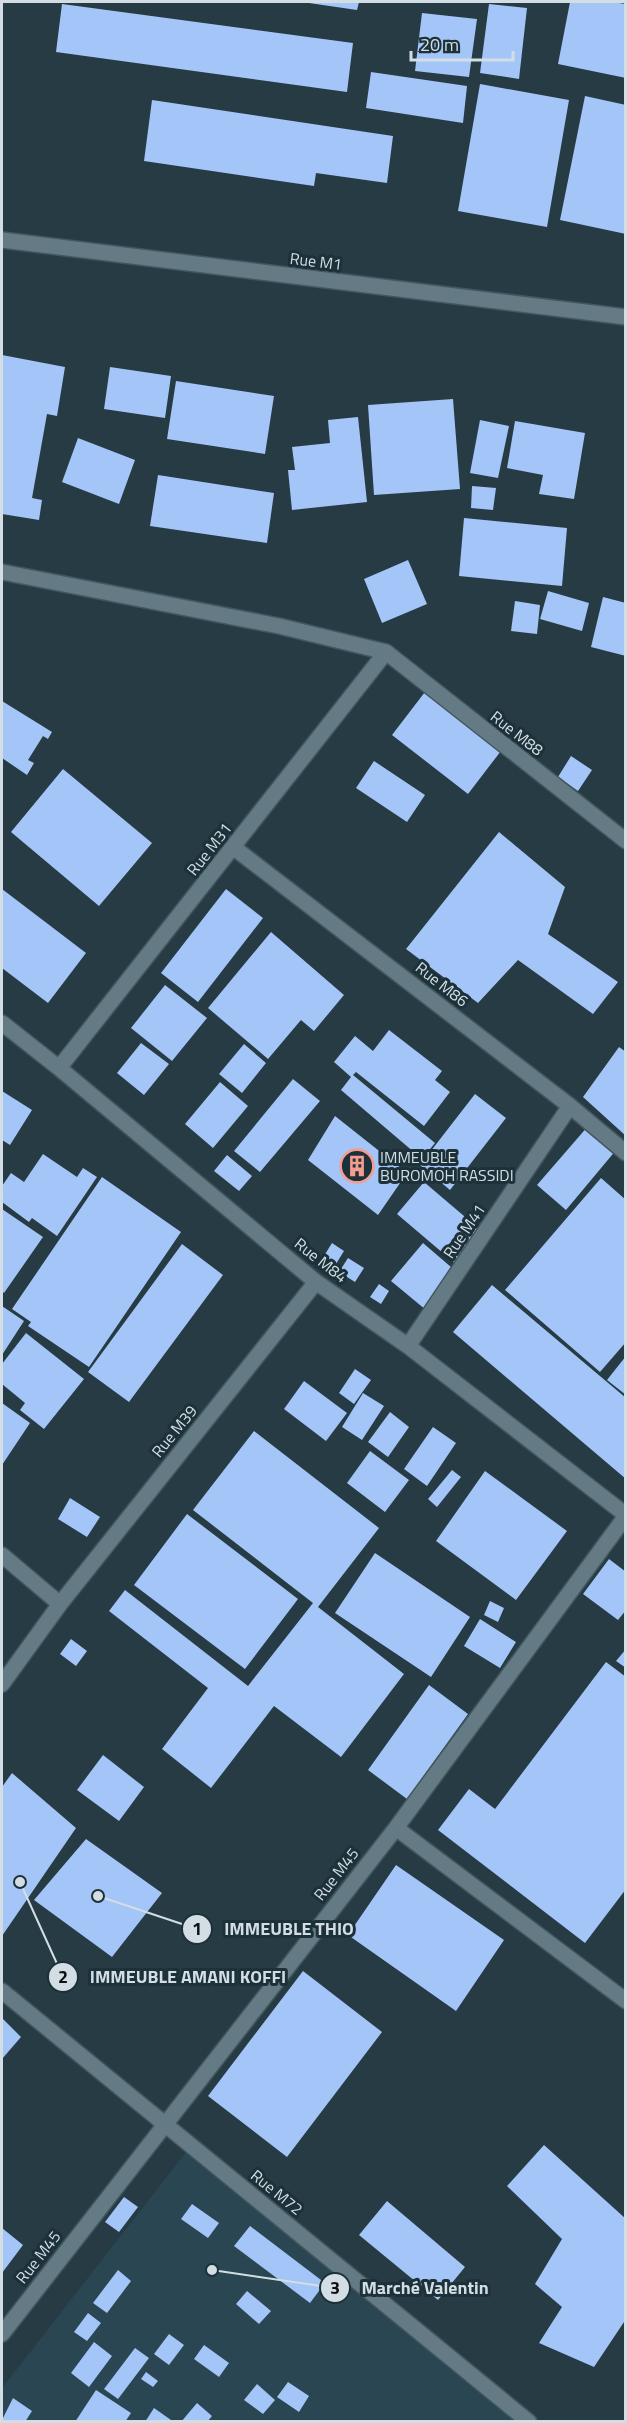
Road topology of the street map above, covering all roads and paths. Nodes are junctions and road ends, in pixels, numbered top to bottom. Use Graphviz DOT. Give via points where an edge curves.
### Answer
graph roads {
  1 [pos="2,240"];
  2 [pos="626,317"];
  3 [pos="2,572"];
  4 [pos="386,652"];
  5 [pos="626,841"];
  6 [pos="233,847"];
  7 [pos="2,1023"];
  8 [pos="59,1068"];
  9 [pos="570,1106"];
  10 [pos="626,1153"];
  11 [pos="316,1282"];
  12 [pos="408,1346"];
  13 [pos="626,1515"];
  14 [pos="2,1555"];
  15 [pos="60,1604"];
  16 [pos="2,1684"];
  17 [pos="396,1828"];
  18 [pos="2,1991"];
  19 [pos="626,2001"];
  20 [pos="164,2123"];
  21 [pos="2,2334"];
  22 [pos="529,2421"];
  1 -- 2 [label="street, Rue M1"];
  3 -- 4 [label="street" via="279,626"];
  4 -- 5 [label="street, Rue M88"];
  4 -- 6 [label="street, Rue M31"];
  6 -- 8 [label="street, Rue M31"];
  6 -- 9 [label="street, Rue M86"];
  7 -- 8 [label="street, Rue M84"];
  8 -- 11 [label="street, Rue M84"];
  9 -- 10 [label="street, Rue M86"];
  9 -- 12 [label="street, Rue M41"];
  11 -- 12 [label="street, Rue M84"];
  11 -- 15 [label="street, Rue M39"];
  12 -- 13 [label="street, Rue M84"];
  13 -- 17 [label="street, Rue M45"];
  14 -- 15 [label="street"];
  15 -- 16 [label="street, Rue M39"];
  17 -- 19 [label="street"];
  17 -- 20 [label="street, Rue M45"];
  18 -- 20 [label="street, Rue M72"];
  20 -- 21 [label="street, Rue M45"];
  20 -- 22 [label="street, Rue M72"];
}
